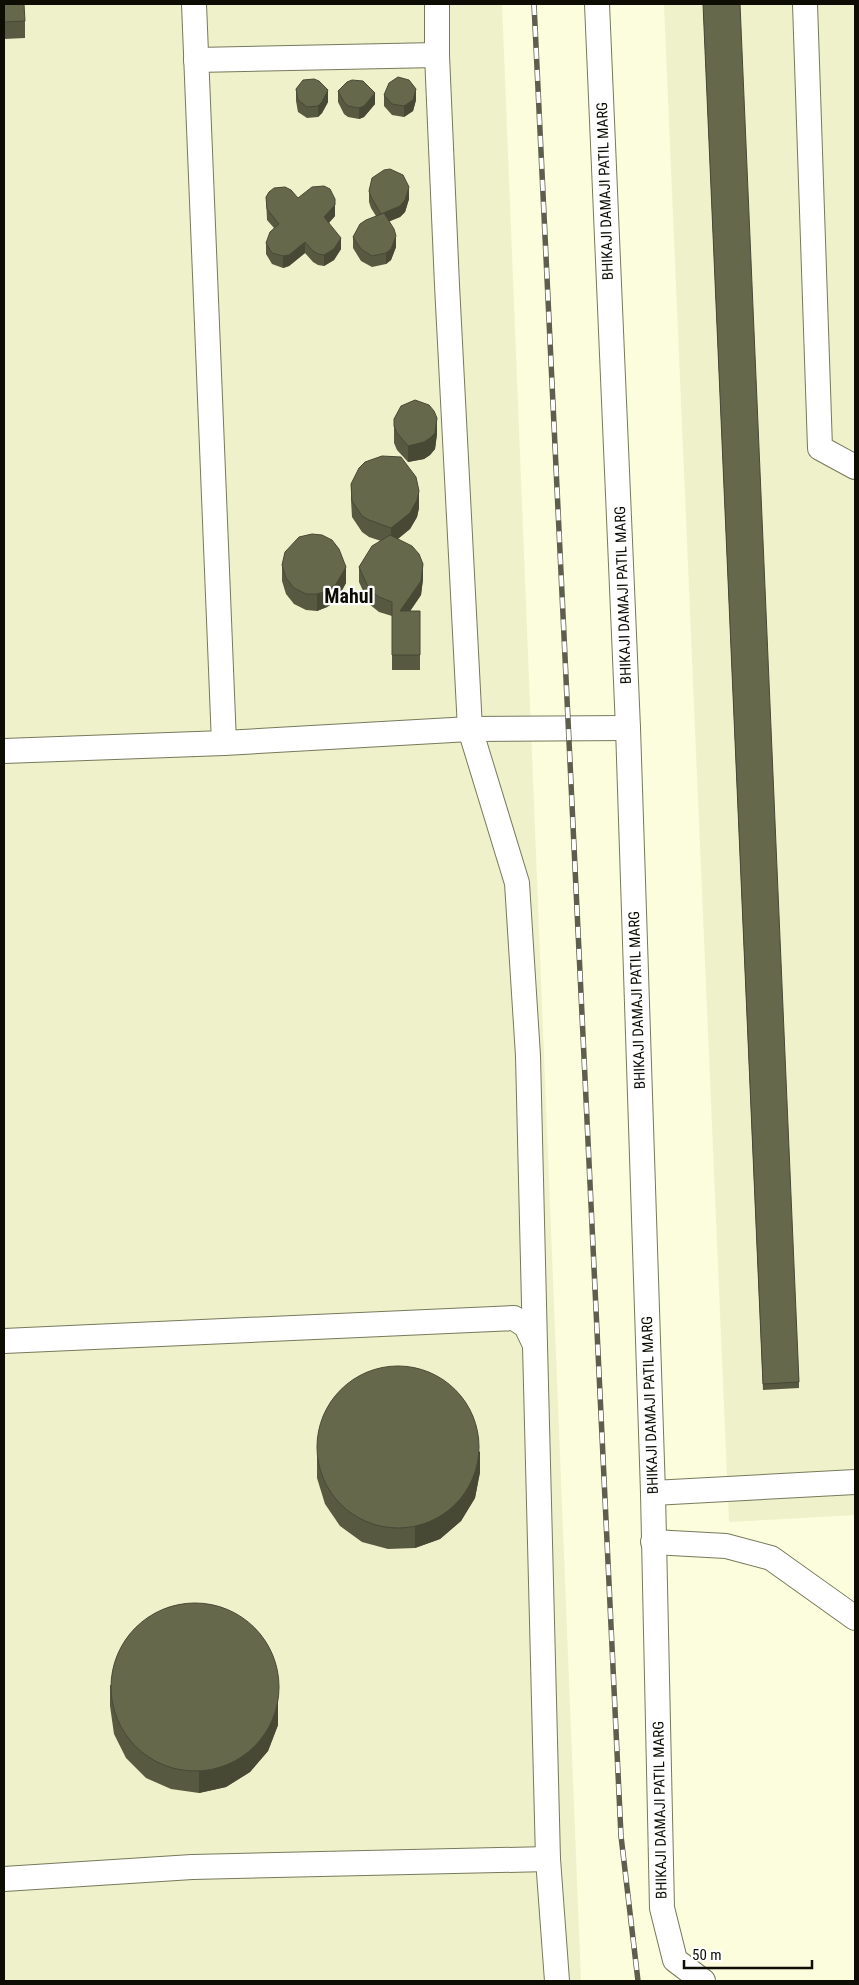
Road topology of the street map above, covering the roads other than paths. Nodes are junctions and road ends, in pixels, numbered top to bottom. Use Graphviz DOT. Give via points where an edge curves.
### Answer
graph roads {
  1 [pos="194,4"];
  2 [pos="437,4"];
  3 [pos="597,4"];
  4 [pos="805,4"];
  5 [pos="437,55"];
  6 [pos="196,60"];
  7 [pos="855,467"];
  8 [pos="628,728"];
  9 [pos="470,729"];
  10 [pos="224,743"];
  11 [pos="4,751"];
  12 [pos="4,1341"];
  13 [pos="535,1345"];
  14 [pos="855,1482"];
  15 [pos="653,1493"];
  16 [pos="653,1542"];
  17 [pos="855,1618"];
  18 [pos="548,1859"];
  19 [pos="4,1879"];
  20 [pos="673,1971"];
  21 [pos="557,1981"];
  22 [pos="703,1981"];
  1 -- 6 [label="street"];
  2 -- 5 [label="street"];
  3 -- 8 [label="street, BHIKAJI DAMAJI PATIL MARG"];
  4 -- 7 [label="street" via="820,448"];
  5 -- 6 [label="street"];
  5 -- 9 [label="street"];
  6 -- 10 [label="street"];
  8 -- 9 [label="street"];
  8 -- 15 [label="street, BHIKAJI DAMAJI PATIL MARG"];
  9 -- 10 [label="street"];
  9 -- 13 [label="street" via="517,883 528,1056"];
  10 -- 11 [label="street"];
  12 -- 13 [label="street" via="514,1318 526,1326"];
  13 -- 18 [label="street"];
  14 -- 15 [label="street"];
  15 -- 16 [label="street, BHIKAJI DAMAJI PATIL MARG"];
  16 -- 17 [label="street" via="726,1546 771,1558"];
  16 -- 20 [label="street, BHIKAJI DAMAJI PATIL MARG" via="662,1908"];
  18 -- 19 [label="street" via="192,1867"];
  18 -- 21 [label="street"];
  20 -- 22 [label="street, BHIKAJI DAMAJI PATIL MARG"];
}
